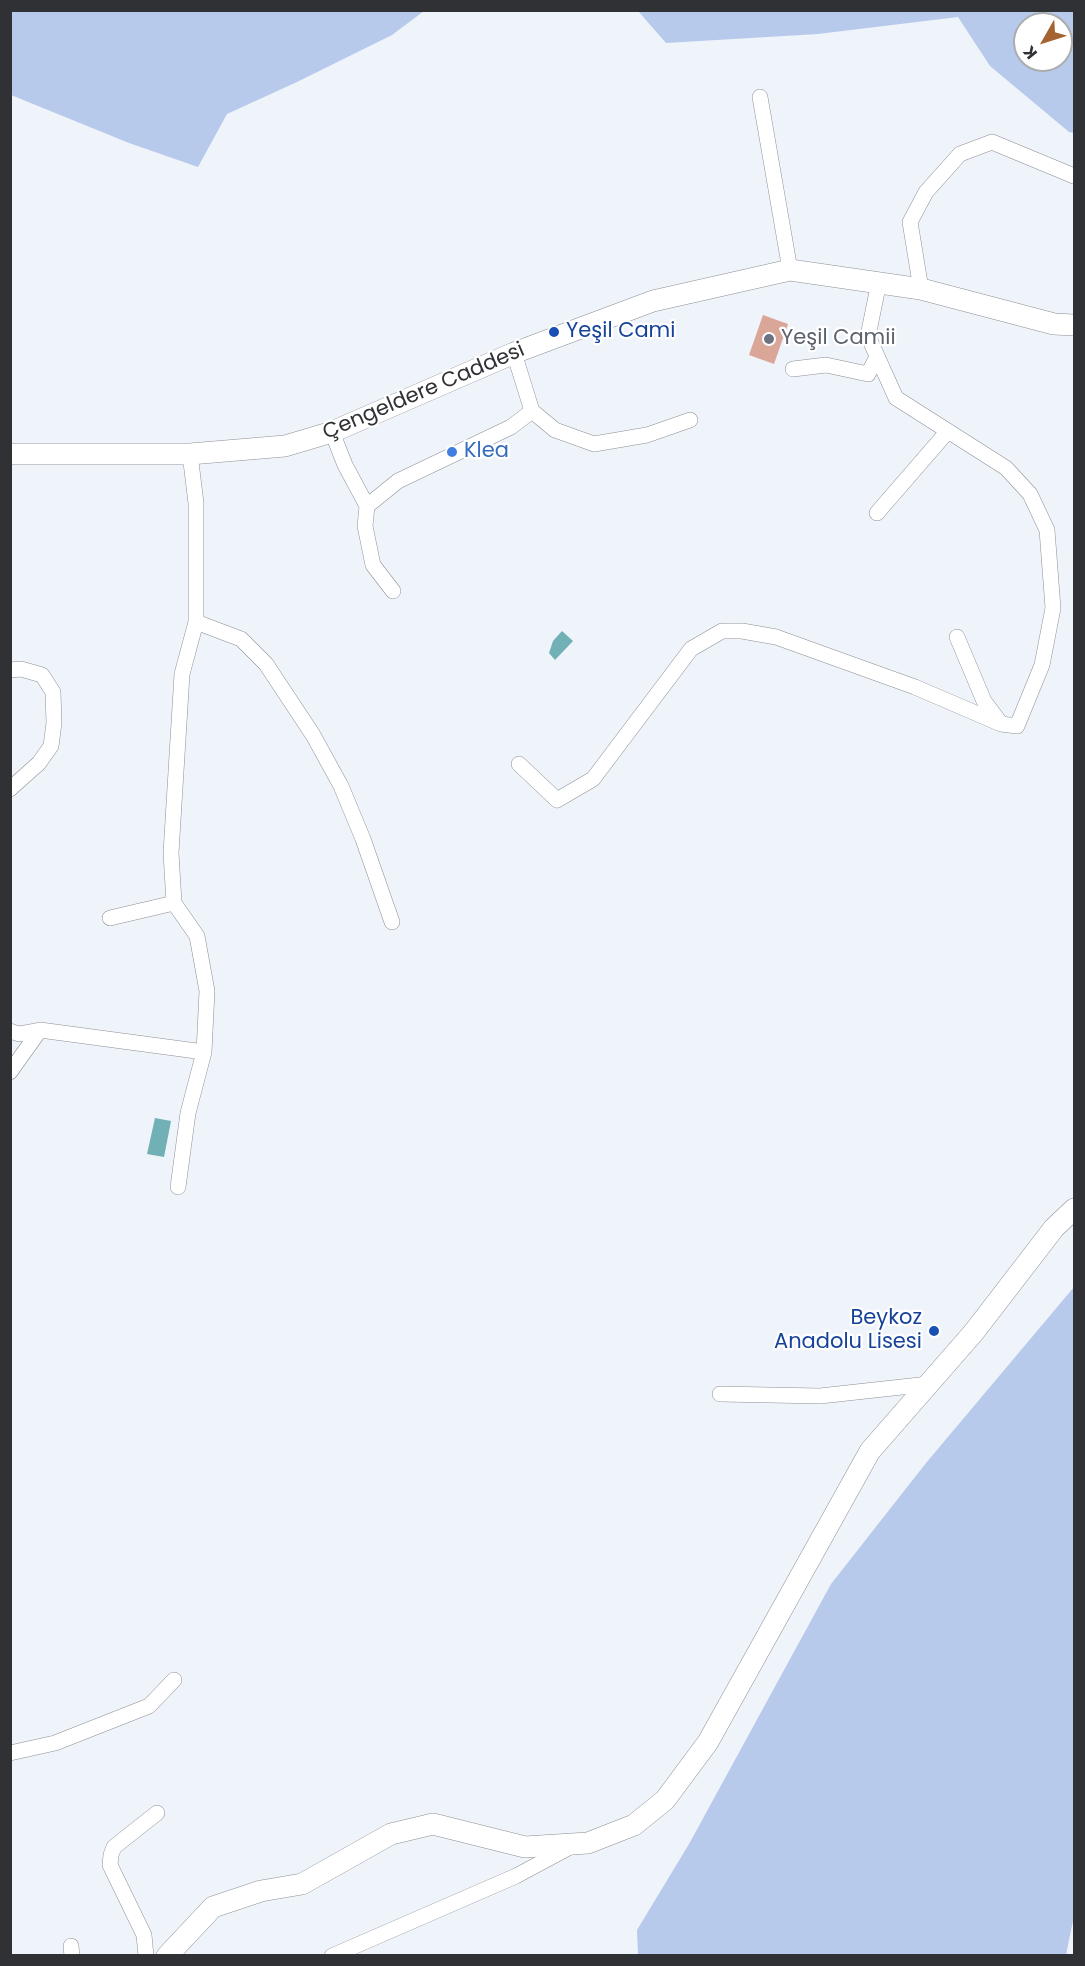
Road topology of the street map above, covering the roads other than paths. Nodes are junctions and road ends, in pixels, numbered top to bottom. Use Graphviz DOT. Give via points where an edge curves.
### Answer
graph roads {
  1 [pos="760,97"];
  2 [pos="1074,176"];
  3 [pos="790,270"];
  4 [pos="879,282"];
  5 [pos="921,289"];
  6 [pos="1074,325"];
  7 [pos="514,354"];
  8 [pos="877,357"];
  9 [pos="793,369"];
  10 [pos="532,411"];
  11 [pos="690,420"];
  12 [pos="948,431"];
  13 [pos="332,432"];
  14 [pos="10,454"];
  15 [pos="190,454"];
  16 [pos="367,506"];
  17 [pos="877,513"];
  18 [pos="393,591"];
  19 [pos="196,622"];
  20 [pos="957,637"];
  21 [pos="10,670"];
  22 [pos="1001,724"];
  23 [pos="519,764"];
  24 [pos="10,789"];
  25 [pos="174,903"];
  26 [pos="110,918"];
  27 [pos="392,922"];
  28 [pos="40,1030"];
  29 [pos="10,1031"];
  30 [pos="204,1052"];
  31 [pos="10,1072"];
  32 [pos="178,1187"];
  33 [pos="1074,1209"];
  34 [pos="929,1384"];
  35 [pos="720,1394"];
  36 [pos="174,1680"];
  37 [pos="10,1753"];
  38 [pos="157,1813"];
  39 [pos="578,1844"];
  40 [pos="146,1956"];
  41 [pos="167,1956"];
  42 [pos="332,1956"];
  1 -- 3 [label="street"];
  2 -- 5 [label="street" via="992,142 960,154 926,192 910,222"];
  3 -- 4 [label="street, Çengeldere Caddesi"];
  3 -- 7 [label="street, Çengeldere Caddesi" via="653,301"];
  4 -- 5 [label="street, Çengeldere Caddesi"];
  4 -- 8 [label="street" via="868,336"];
  5 -- 6 [label="street, Çengeldere Caddesi" via="1054,324"];
  7 -- 10 [label="street"];
  7 -- 13 [label="street, Çengeldere Caddesi"];
  8 -- 9 [label="street" via="868,374 826,365"];
  8 -- 12 [label="street" via="896,398"];
  10 -- 11 [label="street" via="555,430 594,444 647,435"];
  10 -- 16 [label="street" via="511,428 398,481"];
  12 -- 17 [label="street"];
  12 -- 22 [label="street" via="1006,468 1030,494 1047,530 1053,608 1042,665 1017,726"];
  13 -- 15 [label="street, Çengeldere Caddesi" via="285,446"];
  13 -- 16 [label="street"];
  14 -- 15 [label="street, Çengeldere Caddesi"];
  15 -- 19 [label="street" via="196,503"];
  16 -- 18 [label="street" via="365,525 372,565"];
  19 -- 25 [label="street" via="182,674 171,853"];
  19 -- 27 [label="street" via="241,639 266,664 313,735 341,786"];
  20 -- 22 [label="street" via="984,701"];
  21 -- 24 [label="street" via="42,675 53,693 54,723 51,746 39,763"];
  22 -- 23 [label="street" via="915,687 776,637 722,631 691,649 593,778 557,800"];
  25 -- 26 [label="street"];
  25 -- 30 [label="street" via="197,936 207,991"];
  28 -- 29 [label="street" via="19,1034"];
  28 -- 30 [label="street"];
  28 -- 31 [label="street"];
  30 -- 32 [label="street" via="188,1113"];
  33 -- 34 [label="street" via="1054,1228"];
  34 -- 35 [label="street" via="820,1396"];
  34 -- 39 [label="street" via="870,1451 708,1742 665,1800 634,1825"];
  36 -- 37 [label="street" via="148,1706 55,1743"];
  38 -- 40 [label="street" via="114,1847 110,1865 144,1935"];
  39 -- 41 [label="street" via="525,1848 433,1824 391,1834 302,1884 213,1907"];
  39 -- 42 [label="street" via="516,1876"];
}
